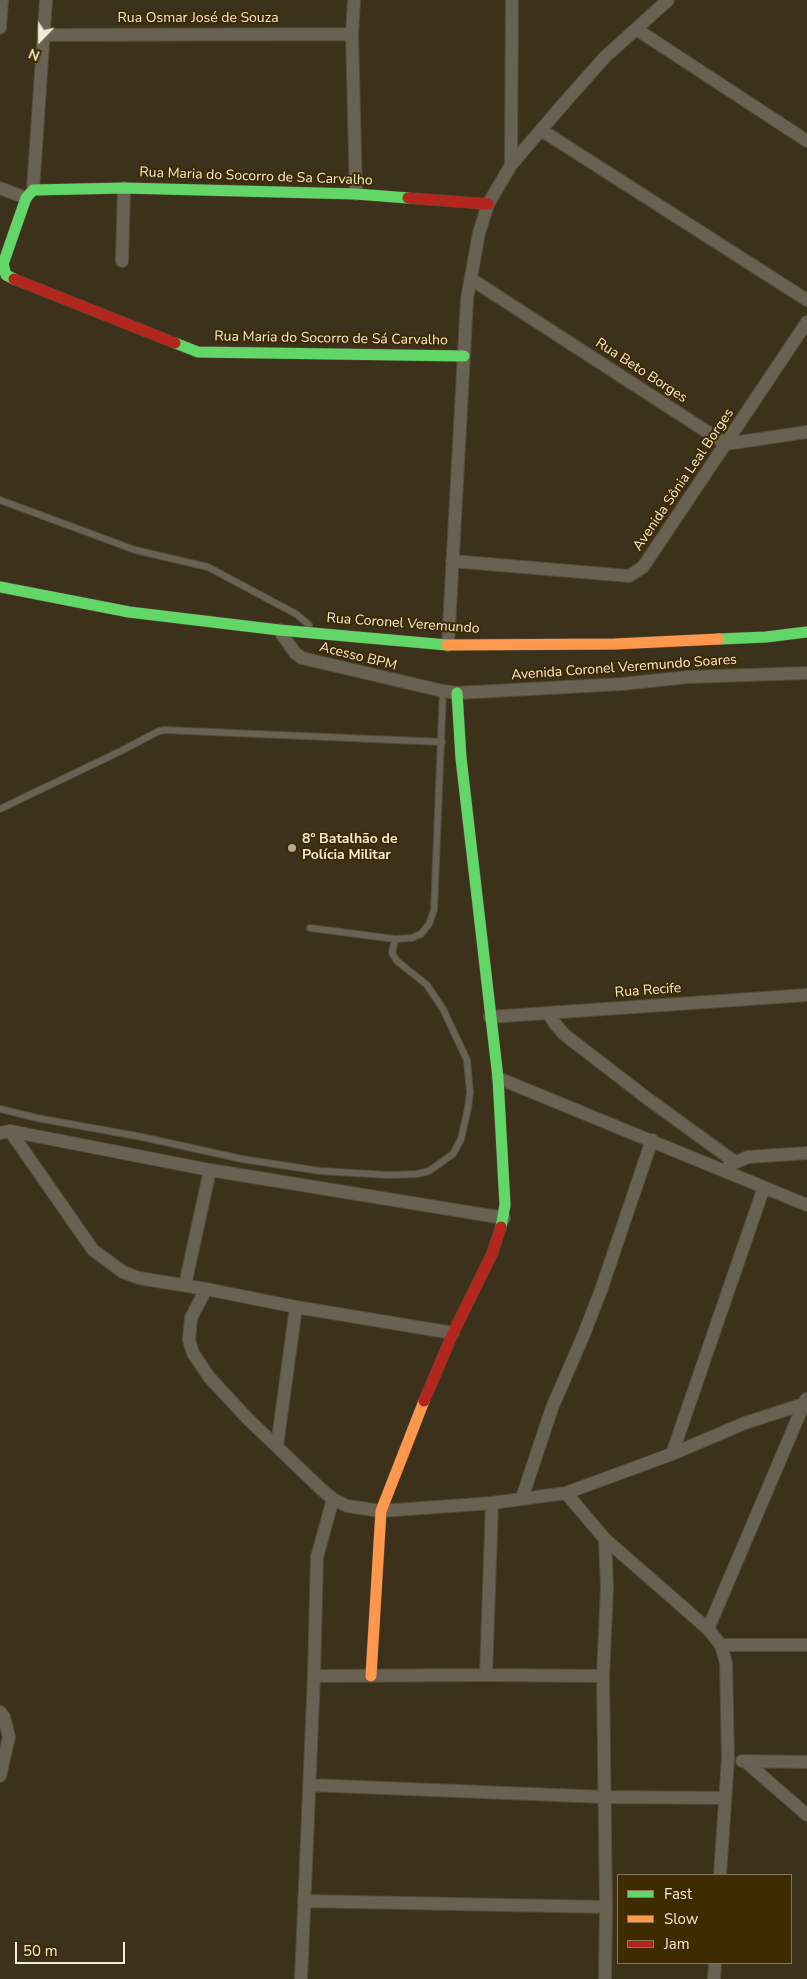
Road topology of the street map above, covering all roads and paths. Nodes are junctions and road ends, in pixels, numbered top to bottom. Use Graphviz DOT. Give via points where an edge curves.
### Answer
graph roads {
  1 [pos="2,0"];
  2 [pos="46,0"];
  3 [pos="354,0"];
  4 [pos="512,0"];
  5 [pos="668,0"];
  6 [pos="0,28"];
  7 [pos="636,30"];
  8 [pos="352,34"];
  9 [pos="45,35"];
  10 [pos="541,130"];
  11 [pos="807,141"];
  12 [pos="511,165"];
  13 [pos="0,188"];
  14 [pos="124,188"];
  15 [pos="29,194"];
  16 [pos="356,194"];
  17 [pos="488,204"];
  18 [pos="122,261"];
  19 [pos="1,268"];
  20 [pos="472,279"];
  21 [pos="807,300"];
  22 [pos="807,322"];
  23 [pos="464,356"];
  24 [pos="807,432"];
  25 [pos="726,444"];
  26 [pos="0,500"];
  27 [pos="452,561"];
  28 [pos="0,586"];
  29 [pos="279,630"];
  30 [pos="807,632"];
  31 [pos="318,633"];
  32 [pos="448,645"];
  33 [pos="807,673"];
  34 [pos="442,692"];
  35 [pos="457,693"];
  36 [pos="442,742"];
  37 [pos="0,808"];
  38 [pos="310,928"];
  39 [pos="395,938"];
  40 [pos="807,995"];
  41 [pos="548,1013"];
  42 [pos="490,1017"];
  43 [pos="498,1078"];
  44 [pos="0,1109"];
  45 [pos="5,1132"];
  46 [pos="652,1140"];
  47 [pos="807,1153"];
  48 [pos="735,1162"];
  49 [pos="210,1170"];
  50 [pos="721,1170"];
  51 [pos="764,1187"];
  52 [pos="807,1205"];
  53 [pos="504,1218"];
  54 [pos="185,1285"];
  55 [pos="206,1288"];
  56 [pos="296,1307"];
  57 [pos="453,1333"];
  58 [pos="806,1401"];
  59 [pos="278,1446"];
  60 [pos="672,1454"];
  61 [pos="566,1493"];
  62 [pos="522,1498"];
  63 [pos="333,1499"];
  64 [pos="492,1503"];
  65 [pos="381,1511"];
  66 [pos="605,1539"];
  67 [pos="708,1629"];
  68 [pos="721,1645"];
  69 [pos="807,1645"];
  70 [pos="486,1674"];
  71 [pos="314,1676"];
  72 [pos="371,1676"];
  73 [pos="603,1676"];
  74 [pos="0,1712"];
  75 [pos="728,1758"];
  76 [pos="746,1762"];
  77 [pos="807,1762"];
  78 [pos="0,1776"];
  79 [pos="309,1785"];
  80 [pos="605,1797"];
  81 [pos="725,1798"];
  82 [pos="807,1814"];
  83 [pos="720,1874"];
  84 [pos="304,1901"];
  85 [pos="606,1908"];
  86 [pos="715,1964"];
  87 [pos="301,1979"];
  88 [pos="605,1979"];
  89 [pos="714,1979"];
  1 -- 6 [label="street"];
  2 -- 9 [label="street"];
  3 -- 8 [label="street"];
  4 -- 12 [label="street"];
  5 -- 7 [label="street"];
  7 -- 10 [label="street" via="605,57"];
  7 -- 11 [label="street"];
  8 -- 9 [label="street, Rua Osmar José de Souza"];
  8 -- 16 [label="street"];
  9 -- 15 [label="street"];
  10 -- 12 [label="street"];
  10 -- 21 [label="street"];
  12 -- 17 [label="street"];
  13 -- 15 [label="street"];
  14 -- 15 [label="main road, Rua Maria do Socorro de Sa Carvalho"];
  14 -- 16 [label="main road, Rua Maria do Socorro de Sa Carvalho"];
  14 -- 18 [label="street"];
  15 -- 19 [label="main road"];
  16 -- 17 [label="main road, Rua Maria do Socorro de Sa Carvalho"];
  17 -- 20 [label="street"];
  19 -- 23 [label="main road, Rua Maria do Socorro de Sá Carvalho" via="6,275 25,285 198,352"];
  20 -- 23 [label="street" via="467,299"];
  20 -- 25 [label="street, Rua Beto Borges"];
  22 -- 25 [label="street, Avenida Sônia Leal Borges"];
  23 -- 27 [label="street"];
  24 -- 25 [label="street"];
  25 -- 27 [label="street, Avenida Sônia Leal Borges" via="644,566 629,576"];
  26 -- 31 [label="lane" via="135,550 208,567 296,614"];
  27 -- 32 [label="street"];
  28 -- 29 [label="main road, Rua Coronel Veremundo" via="128,612"];
  29 -- 31 [label="main road, Rua Coronel Veremundo"];
  29 -- 34 [label="street, Acesso BPM" via="302,658"];
  30 -- 32 [label="main road, Rua Coronel Veremundo" via="615,644"];
  31 -- 32 [label="main road, Rua Coronel Veremundo"];
  33 -- 35 [label="street, Avenida Coronel Veremundo Soares" via="688,677"];
  34 -- 35 [label="street, Avenida Coronel Veremundo Soares"];
  34 -- 36 [label="lane"];
  35 -- 42 [label="main road" via="461,758"];
  36 -- 37 [label="lane" via="158,731"];
  36 -- 39 [label="lane" via="434,910 421,934 412,938"];
  38 -- 39 [label="lane"];
  39 -- 44 [label="lane" via="392,953 397,962 427,985 443,1009 467,1060 470,1092 461,1139 453,1154 430,1171 389,1175 320,1171 242,1159"];
  40 -- 41 [label="street, Rua Recife"];
  41 -- 42 [label="street, Rua Recife"];
  41 -- 48 [label="street" via="565,1035"];
  42 -- 43 [label="main road"];
  43 -- 46 [label="street"];
  43 -- 53 [label="main road"];
  45 -- 49 [label="street"];
  45 -- 54 [label="street" via="93,1250 123,1272 139,1278"];
  46 -- 50 [label="street"];
  46 -- 62 [label="street" via="601,1290 552,1408"];
  47 -- 48 [label="street"];
  48 -- 50 [label="street"];
  49 -- 53 [label="street"];
  49 -- 54 [label="street"];
  50 -- 51 [label="street"];
  51 -- 52 [label="street"];
  51 -- 60 [label="street"];
  53 -- 57 [label="main road" via="492,1254"];
  54 -- 55 [label="street"];
  55 -- 56 [label="street"];
  55 -- 59 [label="street" via="192,1318 189,1340 193,1352 209,1376"];
  56 -- 57 [label="street"];
  56 -- 59 [label="street"];
  57 -- 65 [label="main road"];
  58 -- 60 [label="street"];
  58 -- 67 [label="street"];
  59 -- 63 [label="street"];
  60 -- 61 [label="street"];
  61 -- 62 [label="street"];
  61 -- 66 [label="street"];
  62 -- 64 [label="street"];
  63 -- 65 [label="street" via="347,1506"];
  63 -- 71 [label="street" via="317,1557"];
  64 -- 65 [label="street"];
  64 -- 70 [label="street"];
  65 -- 72 [label="main road"];
  66 -- 67 [label="street"];
  66 -- 73 [label="street" via="607,1588"];
  67 -- 68 [label="street"];
  68 -- 69 [label="street"];
  68 -- 75 [label="street" via="726,1663"];
  70 -- 72 [label="street"];
  70 -- 73 [label="street"];
  71 -- 72 [label="street"];
  71 -- 79 [label="street"];
  73 -- 80 [label="street"];
  74 -- 78 [label="street" via="9,1737"];
  75 -- 76 [label="street"];
  75 -- 81 [label="street"];
  76 -- 77 [label="street"];
  76 -- 82 [label="street"];
  79 -- 80 [label="street"];
  79 -- 84 [label="street"];
  80 -- 81 [label="street"];
  80 -- 85 [label="street"];
  81 -- 83 [label="street"];
  84 -- 85 [label="street"];
  84 -- 87 [label="street"];
  85 -- 88 [label="street"];
  86 -- 89 [label="street"];
}
